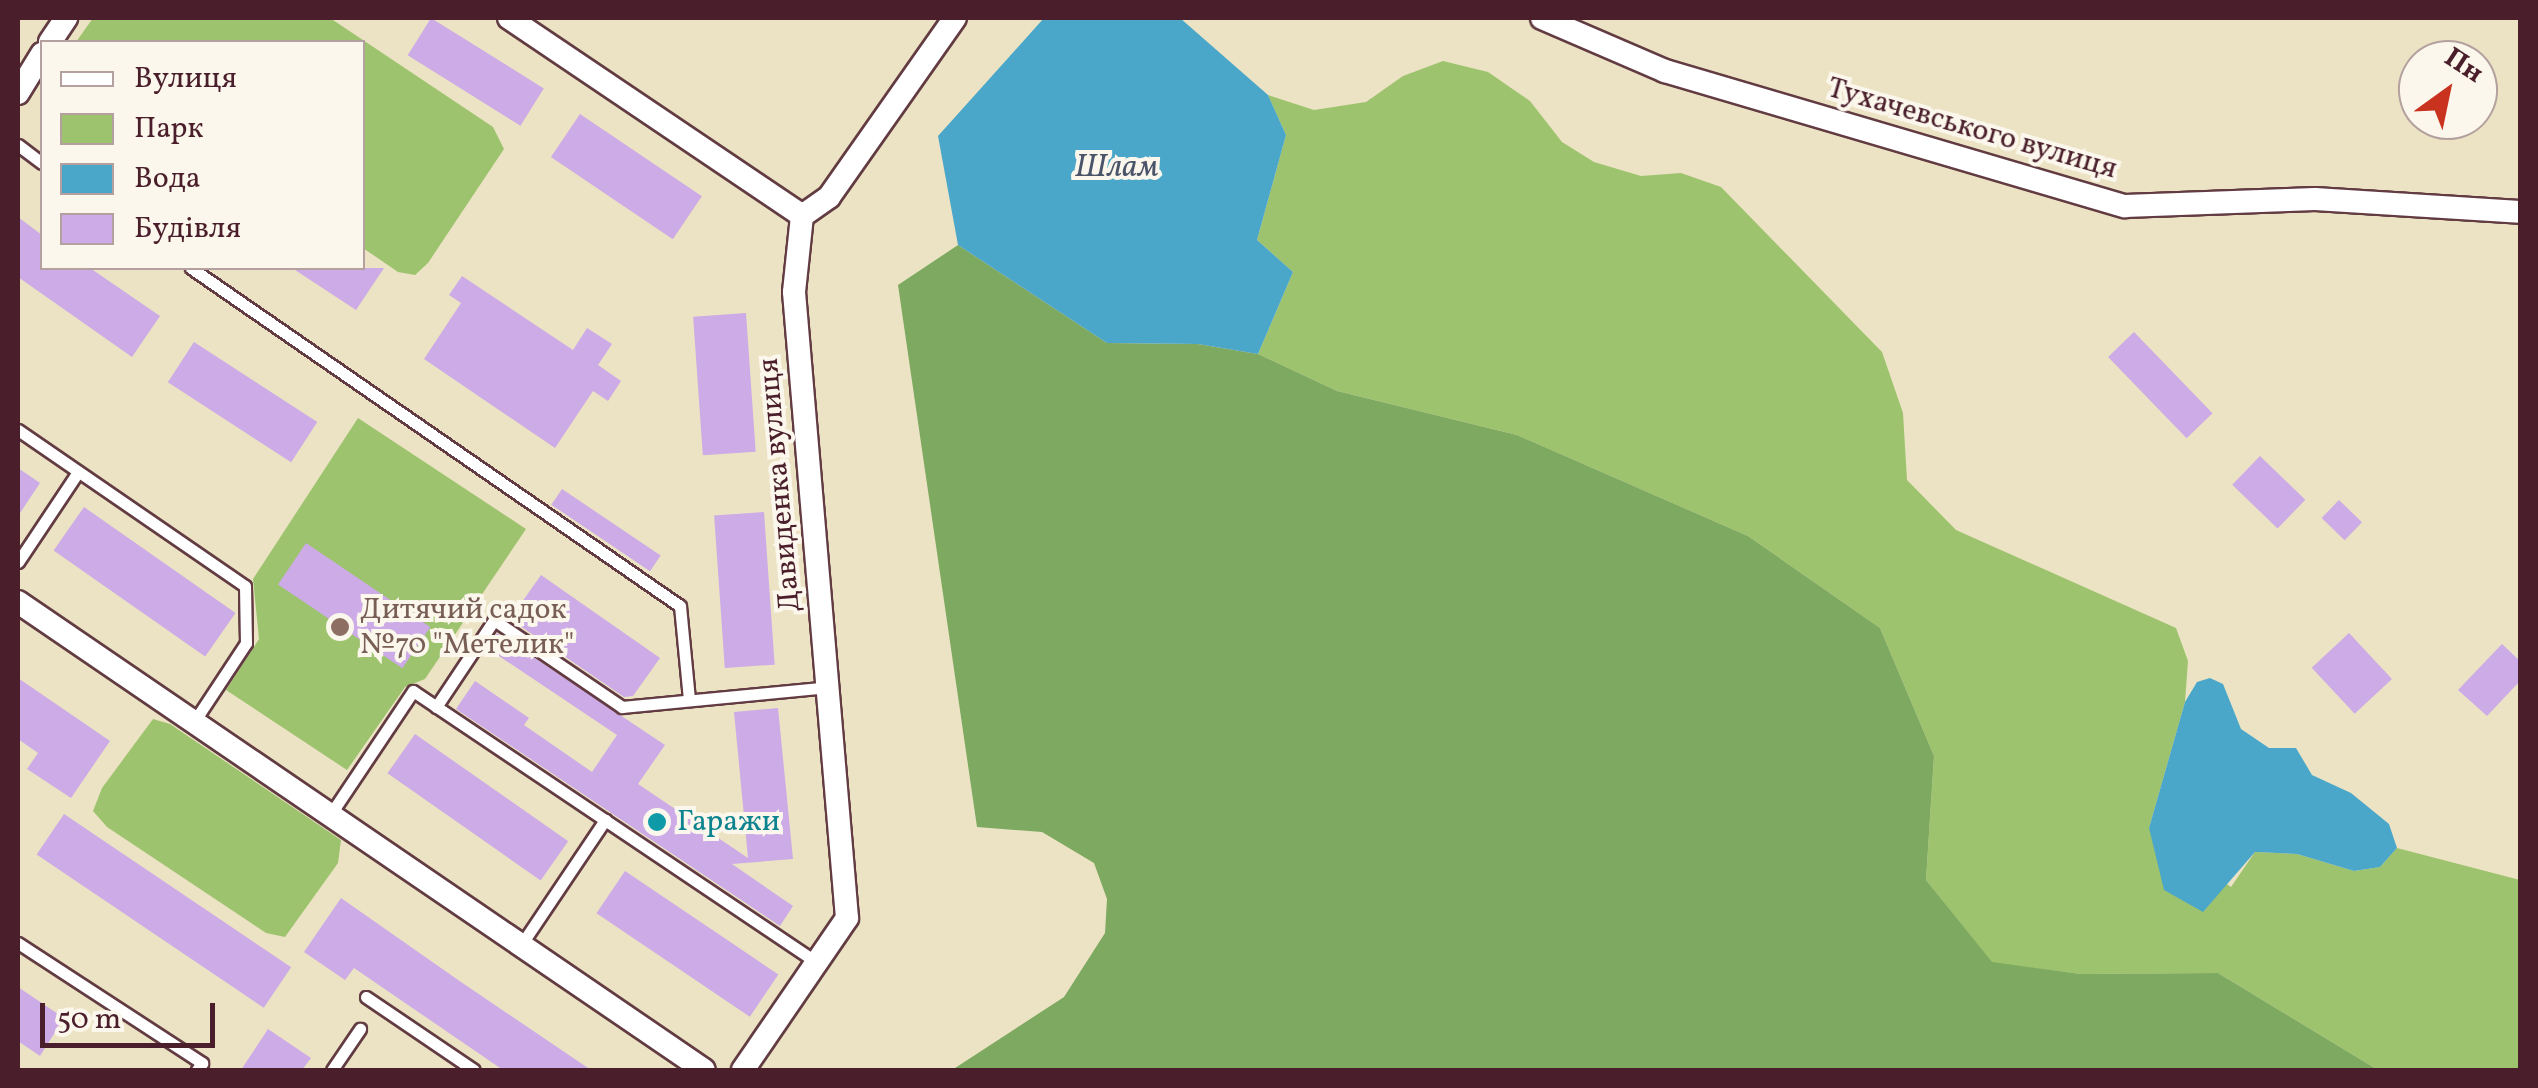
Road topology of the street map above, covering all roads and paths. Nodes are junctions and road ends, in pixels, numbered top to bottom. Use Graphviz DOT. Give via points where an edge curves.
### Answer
graph roads {
  1 [pos="66,18"];
  2 [pos="509,18"];
  3 [pos="955,18"];
  4 [pos="1542,18"];
  5 [pos="51,40"];
  6 [pos="40,57"];
  7 [pos="18,93"];
  8 [pos="18,145"];
  9 [pos="40,162"];
  10 [pos="2520,212"];
  11 [pos="802,216"];
  12 [pos="193,270"];
  13 [pos="18,430"];
  14 [pos="78,472"];
  15 [pos="18,562"];
  16 [pos="18,602"];
  17 [pos="828,686"];
  18 [pos="689,700"];
  19 [pos="436,707"];
  20 [pos="194,722"];
  21 [pos="330,815"];
  22 [pos="605,820"];
  23 [pos="18,943"];
  24 [pos="520,945"];
  25 [pos="817,962"];
  26 [pos="366,996"];
  27 [pos="360,1029"];
  28 [pos="197,1070"];
  29 [pos="332,1070"];
  30 [pos="474,1070"];
  31 [pos="704,1070"];
  32 [pos="742,1070"];
  1 -- 5 [label="street"];
  2 -- 11 [label="street"];
  3 -- 11 [label="street" via="829,197"];
  4 -- 10 [label="street, Тухачевського вулиця" via="1664,70 2125,206 2316,198"];
  6 -- 7 [label="street"];
  8 -- 9 [label="lane"];
  11 -- 17 [label="street, Давиденка вулиця" via="794,292"];
  12 -- 18 [label="lane" via="680,606"];
  13 -- 14 [label="lane"];
  14 -- 15 [label="lane"];
  14 -- 20 [label="lane" via="244,586 246,644"];
  16 -- 20 [label="street"];
  17 -- 18 [label="lane"];
  17 -- 25 [label="street, Давиденка вулиця" via="847,918"];
  18 -- 19 [label="lane" via="622,707 494,620"];
  19 -- 21 [label="lane" via="413,691"];
  19 -- 22 [label="lane"];
  20 -- 21 [label="street"];
  21 -- 24 [label="street"];
  22 -- 24 [label="lane"];
  22 -- 25 [label="lane"];
  23 -- 28 [label="lane" via="202,1063"];
  24 -- 31 [label="street"];
  25 -- 32 [label="street, Давиденка вулиця"];
  26 -- 30 [label="lane"];
  27 -- 29 [label="lane"];
}
